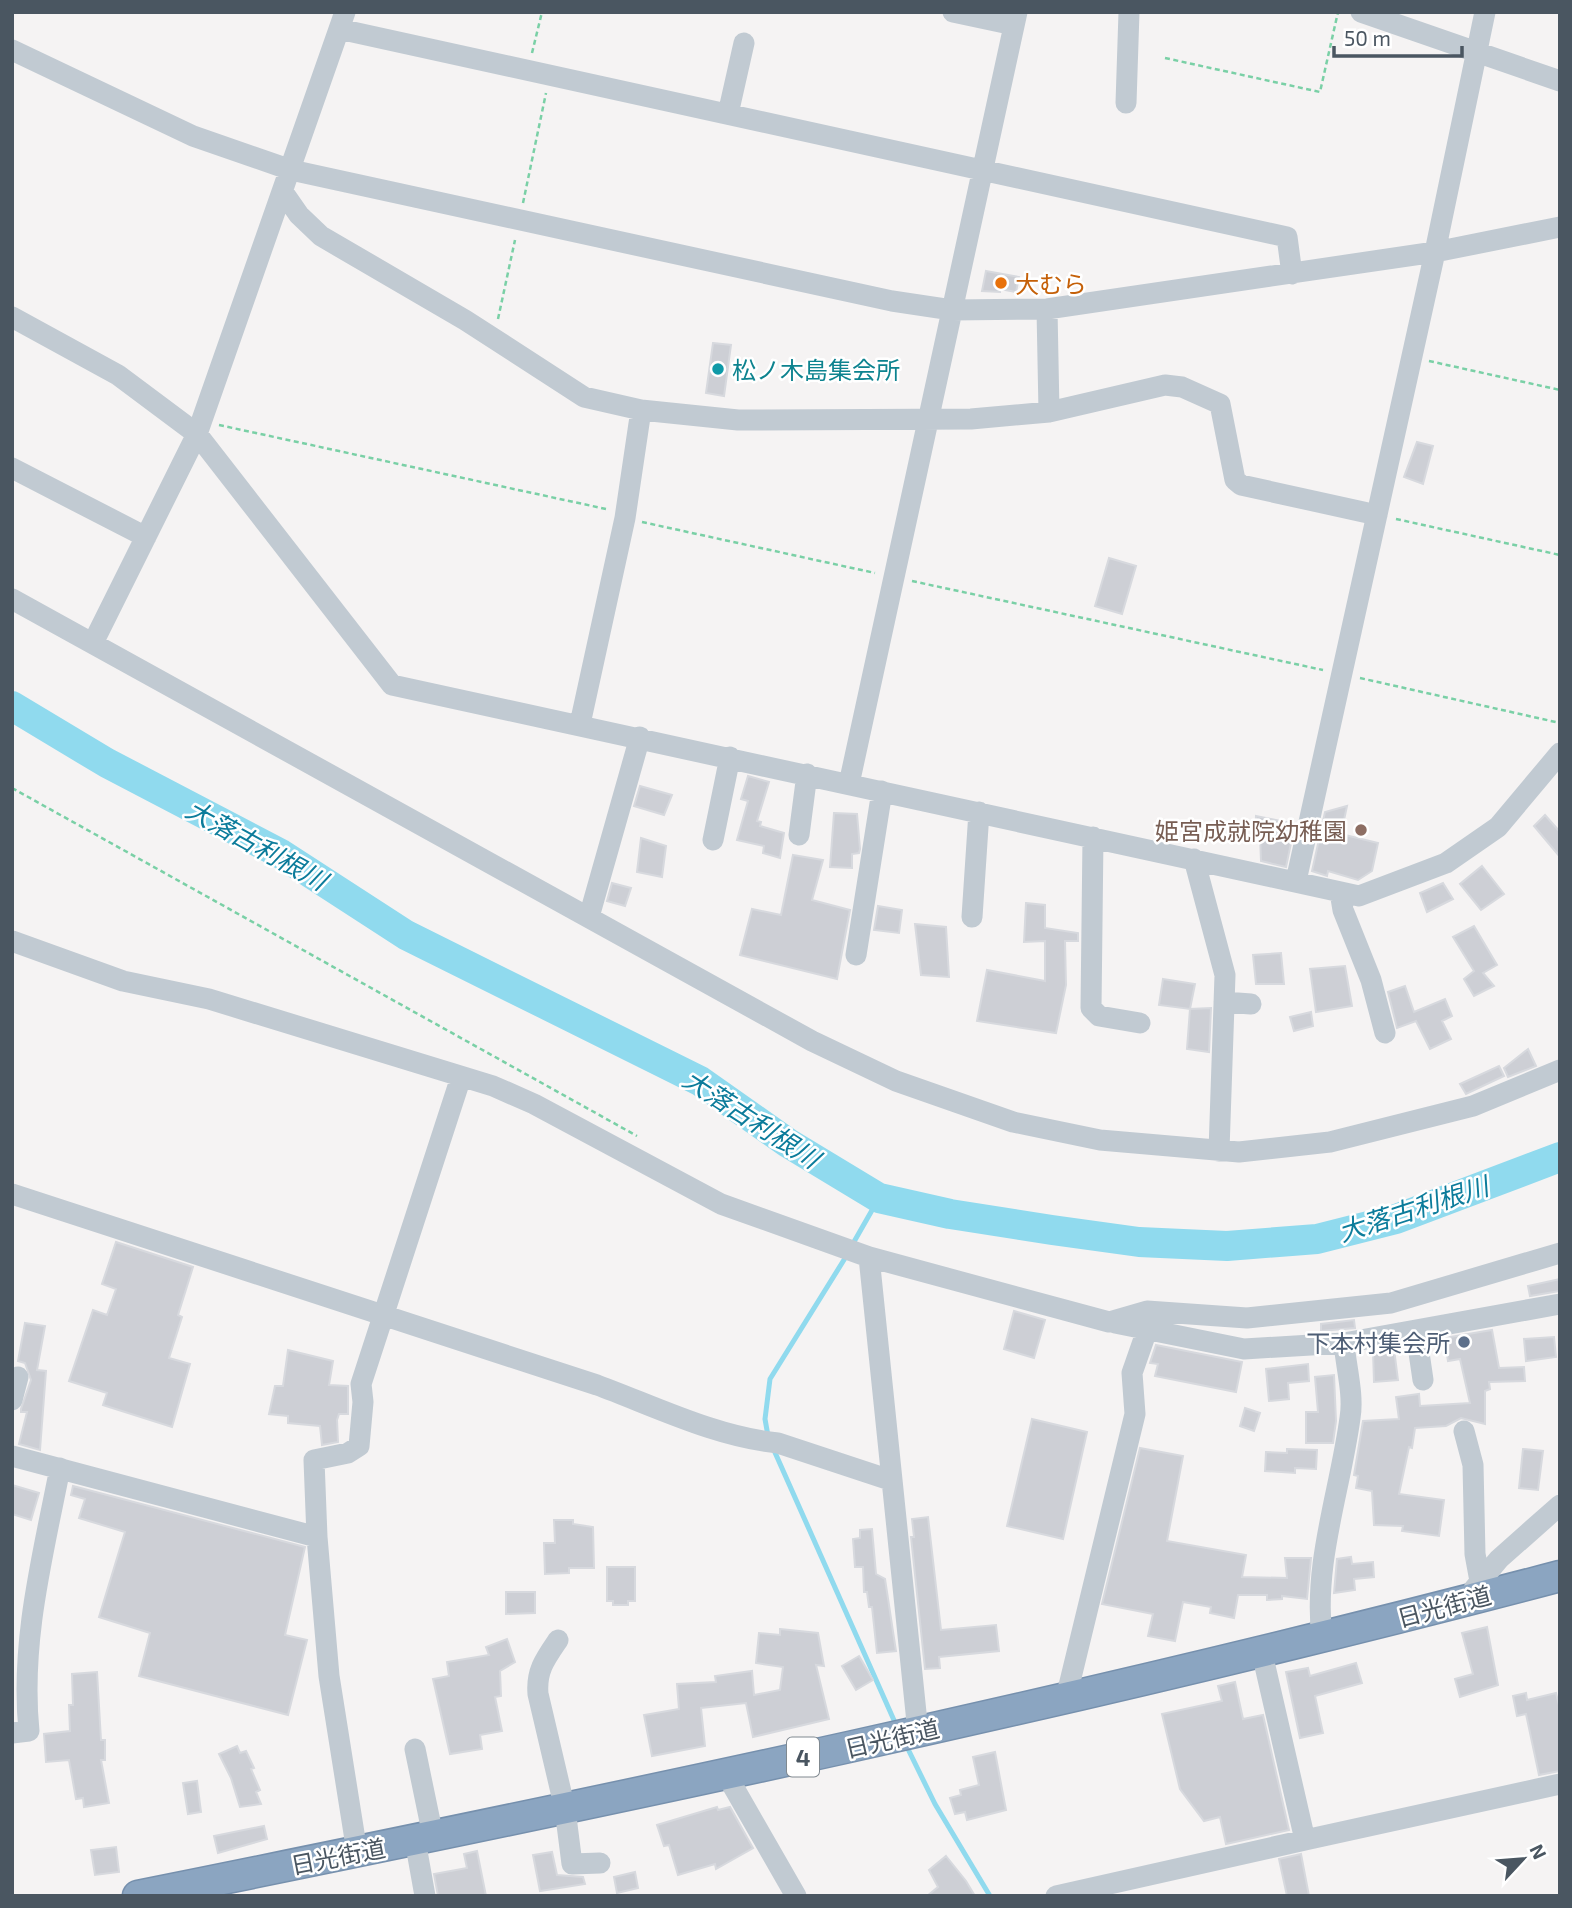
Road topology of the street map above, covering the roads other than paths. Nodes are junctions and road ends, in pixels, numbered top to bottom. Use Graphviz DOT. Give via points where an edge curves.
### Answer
graph roads {
  1 [pos="953,12"];
  2 [pos="1129,12"];
  3 [pos="1361,12"];
  4 [pos="1485,12"];
  5 [pos="1015,19"];
  6 [pos="342,20"];
  7 [pos="744,43"];
  8 [pos="12,50"];
  9 [pos="1476,52"];
  10 [pos="1560,81"];
  11 [pos="1126,103"];
  12 [pos="728,114"];
  13 [pos="291,170"];
  14 [pos="982,170"];
  15 [pos="284,192"];
  16 [pos="1560,227"];
  17 [pos="1435,252"];
  18 [pos="1292,274"];
  19 [pos="1047,309"];
  20 [pos="952,310"];
  21 [pos="12,317"];
  22 [pos="641,410"];
  23 [pos="1049,412"];
  24 [pos="929,418"];
  25 [pos="200,428"];
  26 [pos="12,468"];
  27 [pos="1377,515"];
  28 [pos="146,537"];
  29 [pos="12,599"];
  30 [pos="93,643"];
  31 [pos="580,724"];
  32 [pos="640,737"];
  33 [pos="1560,753"];
  34 [pos="730,757"];
  35 [pos="807,774"];
  36 [pos="849,784"];
  37 [pos="882,791"];
  38 [pos="979,812"];
  39 [pos="799,835"];
  40 [pos="1093,837"];
  41 [pos="713,840"];
  42 [pos="1194,859"];
  43 [pos="1296,881"];
  44 [pos="1340,892"];
  45 [pos="589,917"];
  46 [pos="972,917"];
  47 [pos="12,941"];
  48 [pos="856,955"];
  49 [pos="1224,1002"];
  50 [pos="1251,1004"];
  51 [pos="1140,1023"];
  52 [pos="1385,1033"];
  53 [pos="1560,1070"];
  54 [pos="461,1077"];
  55 [pos="1219,1151"];
  56 [pos="12,1194"];
  57 [pos="1560,1253"];
  58 [pos="869,1256"];
  59 [pos="1391,1303"];
  60 [pos="1560,1304"];
  61 [pos="384,1315"];
  62 [pos="1109,1322"];
  63 [pos="1147,1330"];
  64 [pos="1416,1332"];
  65 [pos="1394,1335"];
  66 [pos="1344,1343"];
  67 [pos="18,1377"];
  68 [pos="1423,1380"];
  69 [pos="12,1400"];
  70 [pos="1464,1432"];
  71 [pos="12,1456"];
  72 [pos="60,1468"];
  73 [pos="890,1480"];
  74 [pos="1560,1505"];
  75 [pos="317,1537"];
  76 [pos="1560,1576"];
  77 [pos="1472,1591"];
  78 [pos="1322,1638"];
  79 [pos="558,1640"];
  80 [pos="1262,1653"];
  81 [pos="1066,1698"];
  82 [pos="918,1732"];
  83 [pos="12,1733"];
  84 [pos="415,1749"];
  85 [pos="726,1774"];
  86 [pos="1560,1784"];
  87 [pos="565,1810"];
  88 [pos="424,1838"];
  89 [pos="1306,1840"];
  90 [pos="357,1852"];
  91 [pos="600,1863"];
  92 [pos="138,1896"];
  93 [pos="425,1896"];
  94 [pos="796,1896"];
  95 [pos="1056,1896"];
  1 -- 5 [label="street"];
  2 -- 11 [label="street"];
  3 -- 9 [label="street"];
  4 -- 9 [label="street"];
  5 -- 14 [label="street"];
  6 -- 12 [label="street" via="528,71"];
  6 -- 13 [label="street"];
  7 -- 12 [label="street"];
  8 -- 13 [label="street" via="192,136"];
  9 -- 10 [label="street"];
  9 -- 17 [label="street"];
  12 -- 14 [label="street"];
  13 -- 15 [label="street"];
  13 -- 20 [label="street" via="879,299"];
  14 -- 18 [label="street" via="1287,237"];
  14 -- 20 [label="street"];
  15 -- 22 [label="street" via="321,236 466,320 584,397"];
  15 -- 25 [label="street"];
  16 -- 17 [label="street"];
  17 -- 18 [label="street"];
  17 -- 27 [label="street"];
  18 -- 19 [label="street"];
  19 -- 20 [label="street"];
  19 -- 23 [label="street"];
  20 -- 24 [label="street"];
  21 -- 25 [label="street" via="118,375"];
  22 -- 24 [label="street" via="738,421"];
  22 -- 31 [label="street" via="626,516"];
  23 -- 24 [label="street"];
  23 -- 27 [label="street" via="1154,385 1182,387 1220,404 1235,480 1241,485"];
  24 -- 36 [label="street"];
  25 -- 28 [label="street"];
  25 -- 31 [label="street" via="392,685"];
  26 -- 28 [label="street"];
  27 -- 43 [label="street"];
  28 -- 30 [label="street"];
  29 -- 30 [label="street"];
  30 -- 45 [label="street"];
  31 -- 32 [label="street"];
  32 -- 34 [label="street"];
  32 -- 45 [label="street"];
  33 -- 44 [label="street" via="1498,827 1446,863 1359,896"];
  34 -- 35 [label="street"];
  34 -- 41 [label="street"];
  35 -- 36 [label="street"];
  35 -- 39 [label="street"];
  36 -- 37 [label="street"];
  37 -- 38 [label="street"];
  37 -- 48 [label="street"];
  38 -- 40 [label="street"];
  38 -- 46 [label="street"];
  40 -- 42 [label="street"];
  40 -- 51 [label="street" via="1091,1008 1099,1016"];
  42 -- 43 [label="street"];
  42 -- 49 [label="street" via="1225,975"];
  43 -- 44 [label="street"];
  44 -- 52 [label="street"];
  45 -- 55 [label="street" via="812,1041 896,1082 1013,1122 1100,1140"];
  47 -- 54 [label="street" via="123,981 208,999"];
  49 -- 50 [label="street"];
  49 -- 55 [label="street"];
  53 -- 55 [label="street" via="1473,1106 1330,1142"];
  54 -- 58 [label="street" via="534,1104 721,1204"];
  54 -- 61 [label="street"];
  56 -- 61 [label="street"];
  57 -- 59 [label="street"];
  58 -- 62 [label="street"];
  58 -- 73 [label="street"];
  59 -- 62 [label="street" via="1247,1318 1147,1311"];
  59 -- 65 [label="street"];
  60 -- 64 [label="street"];
  61 -- 73 [label="street" via="758,1441 778,1443"];
  61 -- 75 [label="street" via="361,1384 359,1446 314,1460"];
  62 -- 63 [label="street"];
  63 -- 66 [label="street" via="1244,1349"];
  63 -- 81 [label="street" via="1132,1373 1135,1415"];
  64 -- 65 [label="street"];
  64 -- 68 [label="street"];
  65 -- 66 [label="street"];
  66 -- 78 [label="street" via="1351,1415 1322,1561"];
  67 -- 69 [label="street"];
  70 -- 77 [label="street" via="1473,1465"];
  71 -- 72 [label="street"];
  72 -- 75 [label="street"];
  72 -- 83 [label="street" via="31,1618 29,1731"];
  73 -- 82 [label="street"];
  74 -- 77 [label="street" via="1499,1559"];
  75 -- 90 [label="street" via="329,1676"];
  76 -- 77 [label="highway, 日光街道 / 4"];
  77 -- 78 [label="highway, 日光街道 / 4"];
  78 -- 80 [label="highway, 日光街道 / 4"];
  79 -- 87 [label="street" via="537,1679"];
  80 -- 81 [label="highway, 日光街道 / 4"];
  80 -- 89 [label="street"];
  81 -- 82 [label="highway, 日光街道 / 4"];
  82 -- 85 [label="highway, 日光街道 / 4"];
  84 -- 88 [label="street"];
  85 -- 87 [label="highway, 日光街道 / 4"];
  85 -- 94 [label="street"];
  86 -- 89 [label="street"];
  87 -- 88 [label="highway, 日光街道 / 4"];
  87 -- 91 [label="street" via="572,1864"];
  88 -- 90 [label="highway, 日光街道 / 4"];
  88 -- 93 [label="street"];
  89 -- 95 [label="street"];
  90 -- 92 [label="highway, 日光街道 / 4"];
}
